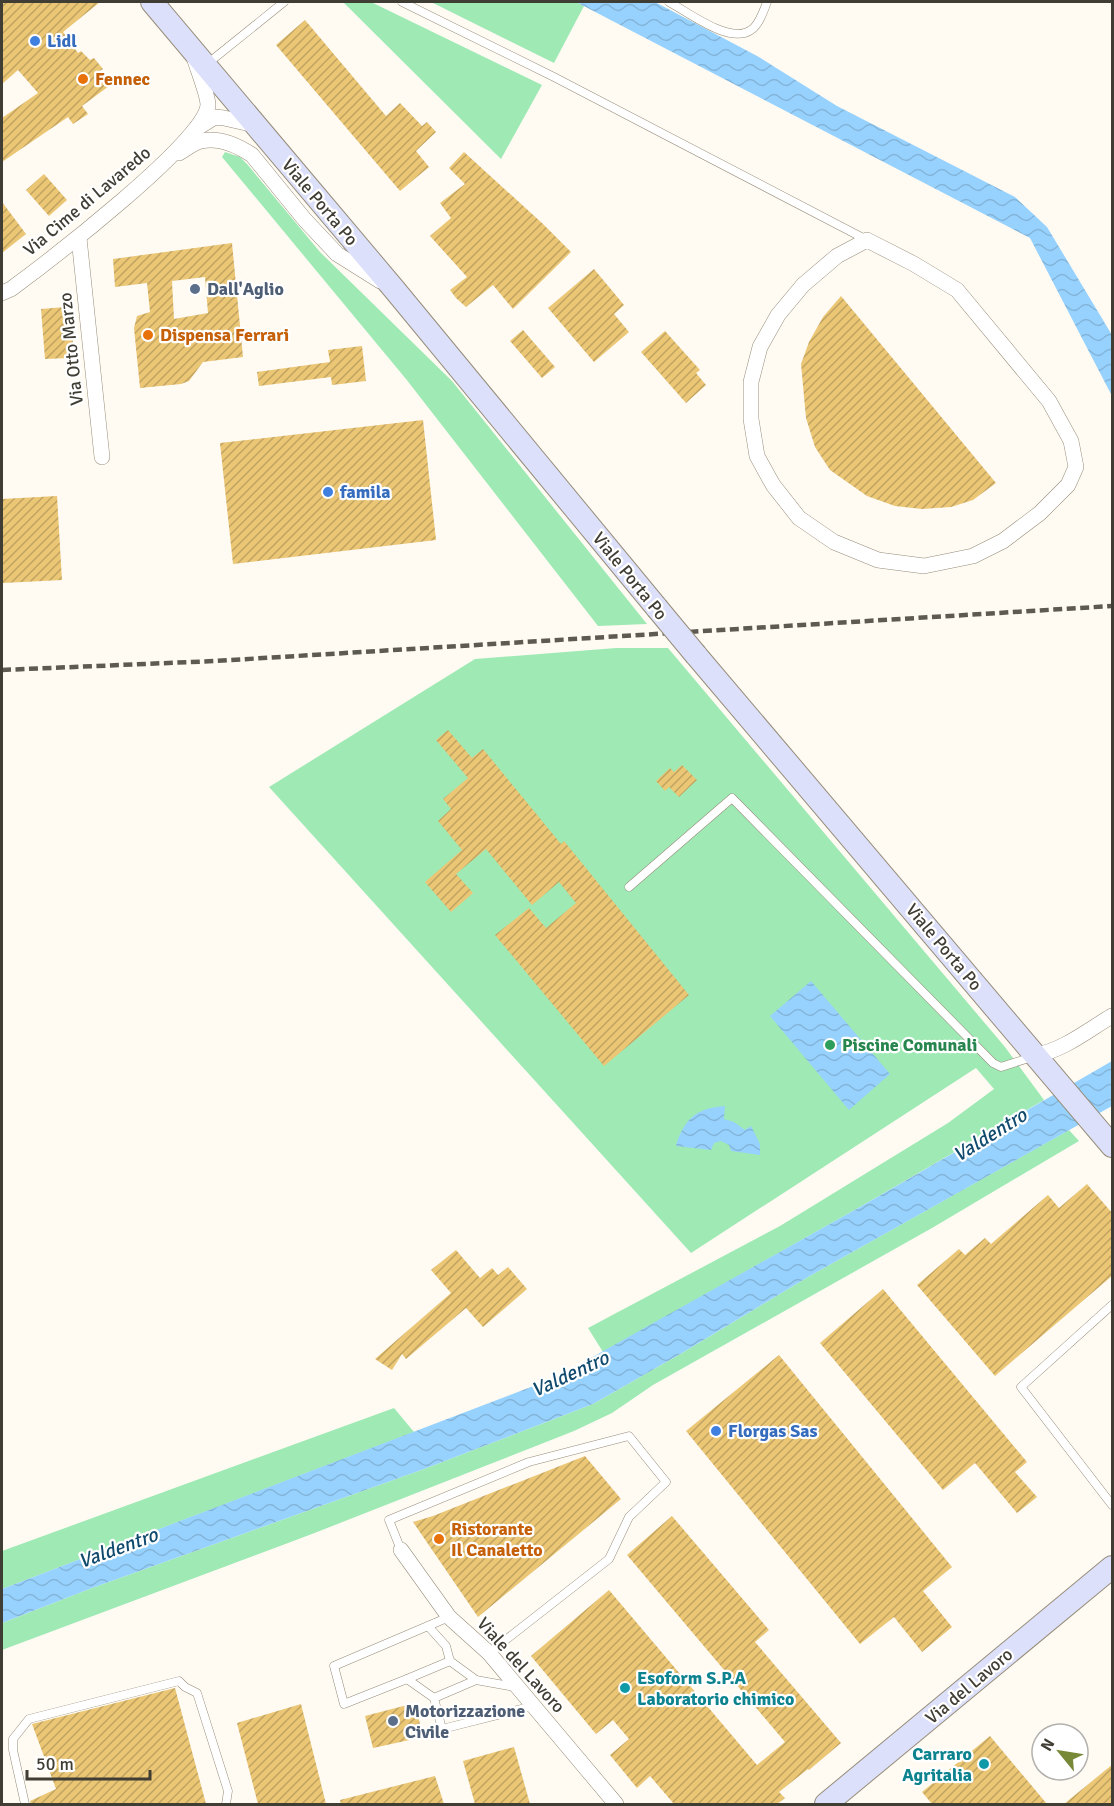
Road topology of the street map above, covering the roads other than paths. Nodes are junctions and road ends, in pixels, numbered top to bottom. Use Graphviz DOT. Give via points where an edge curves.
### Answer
graph roads {
  1 [pos="152,2"];
  2 [pos="284,2"];
  3 [pos="402,2"];
  4 [pos="669,2"];
  5 [pos="767,2"];
  6 [pos="198,56"];
  7 [pos="255,125"];
  8 [pos="195,130"];
  9 [pos="168,159"];
  10 [pos="79,238"];
  11 [pos="867,240"];
  12 [pos="394,289"];
  13 [pos="2,293"];
  14 [pos="102,457"];
  15 [pos="629,887"];
  16 [pos="1113,1016"];
  17 [pos="1036,1055"];
  18 [pos="1106,1139"];
  19 [pos="1113,1305"];
  20 [pos="1113,1505"];
  21 [pos="401,1550"];
  22 [pos="1113,1567"];
  23 [pos="449,1617"];
  24 [pos="428,1626"];
  25 [pos="489,1653"];
  26 [pos="450,1661"];
  27 [pos="407,1679"];
  28 [pos="476,1680"];
  29 [pos="518,1688"];
  30 [pos="434,1698"];
  31 [pos="533,1706"];
  32 [pos="25,1804"];
  33 [pos="226,1804"];
  34 [pos="616,1804"];
  35 [pos="826,1804"];
  1 -- 6 [label="main road, Viale Porta Po"];
  2 -- 6 [label="lane"];
  3 -- 11 [label="lane" via="554,76"];
  4 -- 5 [label="lane" via="722,31 736,34 751,30"];
  6 -- 7 [label="main road, Viale Porta Po"];
  6 -- 8 [label="street, Via Cime di Lavaredo" via="208,105"];
  7 -- 8 [label="street, Via Cime di Lavaredo" via="215,117"];
  7 -- 12 [label="main road, Viale Porta Po"];
  8 -- 9 [label="street, Via Cime di Lavaredo"];
  9 -- 10 [label="street, Via Cime di Lavaredo"];
  9 -- 12 [label="street, Via Cime di Lavaredo" via="200,142 214,140 237,146 252,155 337,254"];
  10 -- 13 [label="street, Via Cime di Lavaredo"];
  10 -- 14 [label="street, Via Otto Marzo"];
  11 -- 11 [label="street" via="957,290 1049,401 1071,441 1076,467 1068,486 1003,541 973,556 924,566 878,560 834,542 799,518 773,485 757,456 751,382 760,347 778,315 802,285 837,256"];
  12 -- 17 [label="main road, Viale Porta Po, bridge" via="696,655"];
  15 -- 17 [label="lane" via="732,798 993,1063 1001,1067"];
  16 -- 17 [label="street" via="1066,1044"];
  17 -- 18 [label="main road, Viale Porta Po"];
  19 -- 20 [label="lane" via="1021,1387"];
  21 -- 23 [label="street, Viale del Lavoro"];
  21 -- 25 [label="lane" via="389,1520 529,1462 629,1436 666,1482 629,1517 609,1559"];
  22 -- 35 [label="main road, Via del Lavoro"];
  23 -- 24 [label="lane"];
  23 -- 25 [label="street, Viale del Lavoro"];
  24 -- 26 [label="lane" via="446,1646"];
  24 -- 27 [label="lane" via="334,1666 344,1704"];
  25 -- 29 [label="street, Viale del Lavoro"];
  26 -- 27 [label="lane"];
  26 -- 28 [label="lane"];
  27 -- 30 [label="lane"];
  28 -- 29 [label="lane"];
  28 -- 30 [label="lane"];
  29 -- 31 [label="street, Viale del Lavoro"];
  30 -- 31 [label="lane" via="442,1729"];
  31 -- 34 [label="street, Viale del Lavoro"];
  32 -- 33 [label="lane" via="13,1739 28,1719 179,1681 197,1693 228,1791"];
}
